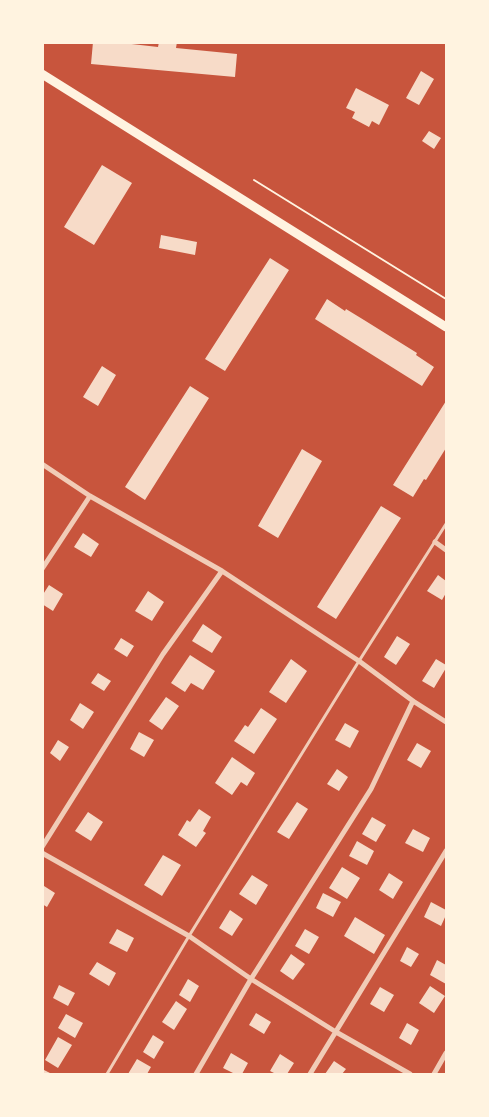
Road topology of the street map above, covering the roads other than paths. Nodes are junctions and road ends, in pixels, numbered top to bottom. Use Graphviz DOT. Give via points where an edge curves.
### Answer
graph roads {
  1 [pos="42,74"];
  2 [pos="446,326"];
  3 [pos="42,464"];
  4 [pos="90,496"];
  5 [pos="446,524"];
  6 [pos="435,542"];
  7 [pos="446,550"];
  8 [pos="42,569"];
  9 [pos="222,571"];
  10 [pos="359,661"];
  11 [pos="413,701"];
  12 [pos="446,722"];
  13 [pos="42,847"];
  14 [pos="446,851"];
  15 [pos="42,853"];
  16 [pos="189,936"];
  17 [pos="251,979"];
  18 [pos="336,1032"];
  19 [pos="446,1053"];
  20 [pos="107,1074"];
  21 [pos="196,1074"];
  22 [pos="310,1074"];
  23 [pos="410,1074"];
  24 [pos="434,1074"];
  1 -- 2 [label="main road"];
  3 -- 4 [label="street"];
  4 -- 8 [label="street"];
  4 -- 9 [label="street"];
  5 -- 6 [label="lane"];
  6 -- 7 [label="street"];
  6 -- 10 [label="lane"];
  9 -- 10 [label="street"];
  9 -- 13 [label="street" via="163,654"];
  10 -- 11 [label="street"];
  10 -- 16 [label="lane"];
  11 -- 12 [label="street"];
  11 -- 17 [label="street" via="372,789"];
  14 -- 18 [label="street"];
  15 -- 16 [label="street"];
  16 -- 17 [label="street"];
  16 -- 20 [label="lane"];
  17 -- 18 [label="street"];
  17 -- 21 [label="street"];
  18 -- 22 [label="street"];
  18 -- 23 [label="street"];
  19 -- 24 [label="street"];
}
